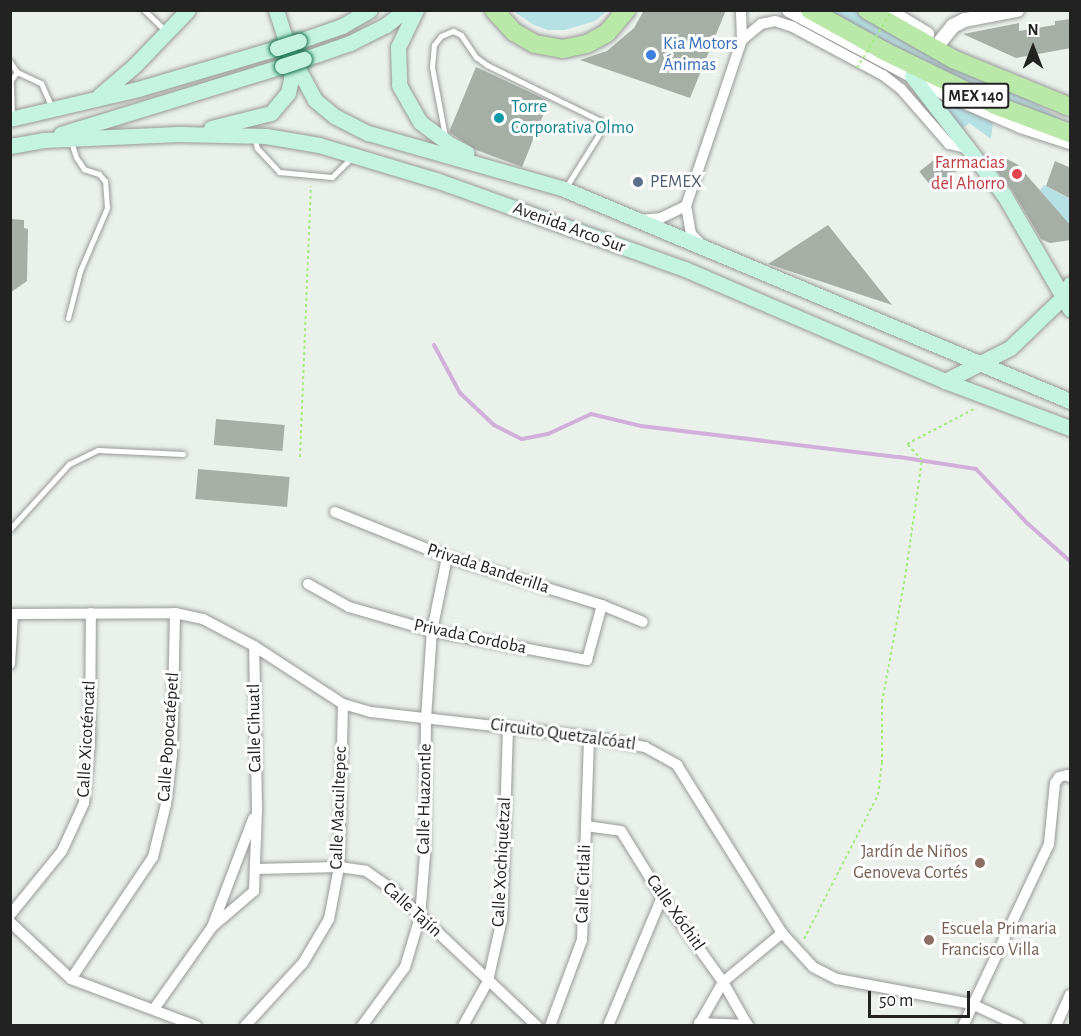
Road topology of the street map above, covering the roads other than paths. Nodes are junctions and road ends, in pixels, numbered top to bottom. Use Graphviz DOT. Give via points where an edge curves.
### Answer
graph roads {
  1 [pos="144,10"];
  2 [pos="276,10"];
  3 [pos="370,10"];
  4 [pos="405,10"];
  5 [pos="416,10"];
  6 [pos="494,10"];
  7 [pos="627,10"];
  8 [pos="741,10"];
  9 [pos="789,10"];
  10 [pos="810,10"];
  11 [pos="867,10"];
  12 [pos="887,10"];
  13 [pos="1017,10"];
  14 [pos="186,11"];
  15 [pos="998,12"];
  16 [pos="894,19"];
  17 [pos="169,33"];
  18 [pos="742,40"];
  19 [pos="940,42"];
  20 [pos="290,53"];
  21 [pos="10,62"];
  22 [pos="17,72"];
  23 [pos="912,76"];
  24 [pos="11,80"];
  25 [pos="96,98"];
  26 [pos="1071,98"];
  27 [pos="1071,107"];
  28 [pos="53,110"];
  29 [pos="11,119"];
  30 [pos="179,134"];
  31 [pos="1071,134"];
  32 [pos="69,135"];
  33 [pos="254,135"];
  34 [pos="1071,142"];
  35 [pos="448,143"];
  36 [pos="10,146"];
  37 [pos="967,148"];
  38 [pos="354,155"];
  39 [pos="506,171"];
  40 [pos="564,189"];
  41 [pos="686,206"];
  42 [pos="634,220"];
  43 [pos="704,248"];
  44 [pos="1071,284"];
  45 [pos="1066,304"];
  46 [pos="68,318"];
  47 [pos="984,363"];
  48 [pos="945,381"];
  49 [pos="1071,401"];
  50 [pos="1071,428"];
  51 [pos="183,454"];
  52 [pos="335,512"];
  53 [pos="10,529"];
  54 [pos="447,557"];
  55 [pos="308,584"];
  56 [pos="602,608"];
  57 [pos="91,613"];
  58 [pos="175,613"];
  59 [pos="12,614"];
  60 [pos="643,622"];
  61 [pos="432,631"];
  62 [pos="254,646"];
  63 [pos="10,664"];
  64 [pos="342,704"];
  65 [pos="426,718"];
  66 [pos="508,727"];
  67 [pos="589,737"];
  68 [pos="1069,776"];
  69 [pos="257,810"];
  70 [pos="586,826"];
  71 [pos="339,867"];
  72 [pos="256,869"];
  73 [pos="662,897"];
  74 [pos="10,915"];
  75 [pos="420,917"];
  76 [pos="10,922"];
  77 [pos="212,927"];
  78 [pos="782,933"];
  79 [pos="71,979"];
  80 [pos="488,981"];
  81 [pos="723,982"];
  82 [pos="1071,995"];
  83 [pos="972,1004"];
  84 [pos="154,1009"];
  85 [pos="699,1024"];
  86 [pos="196,1026"];
  87 [pos="245,1026"];
  88 [pos="362,1026"];
  89 [pos="463,1026"];
  90 [pos="537,1026"];
  91 [pos="550,1026"];
  92 [pos="608,1026"];
  93 [pos="748,1026"];
  94 [pos="963,1026"];
  95 [pos="1019,1026"];
  96 [pos="1056,1026"];
  1 -- 17 [label="lane"];
  2 -- 20 [label="main road, Avenida Arco Sur"];
  3 -- 20 [label="main road"];
  4 -- 20 [label="main road" via="386,25 350,43"];
  5 -- 35 [label="main road" via="398,46 399,85 420,122"];
  6 -- 7 [label="highway" via="514,32 535,44 563,49 587,44 607,33"];
  8 -- 18 [label="street"];
  9 -- 23 [label="street"];
  10 -- 31 [label="highway, MEX 140" via="995,105"];
  11 -- 16 [label="highway, MEX 140"];
  12 -- 19 [label="street"];
  13 -- 15 [label="street"];
  14 -- 17 [label="main road"];
  15 -- 19 [label="street" via="953,26"];
  16 -- 27 [label="highway, MEX 140" via="953,59"];
  17 -- 25 [label="main road"];
  18 -- 37 [label="street" via="761,24 775,21 793,27 883,75 901,89 949,144"];
  18 -- 41 [label="street"];
  19 -- 26 [label="street" via="975,61"];
  20 -- 25 [label="main road"];
  20 -- 30 [label="main road" via="288,93 271,113"];
  20 -- 32 [label="main road, Avenida Arco Sur"];
  20 -- 39 [label="main road, Avenida Arco Sur" via="315,100 334,116 368,133"];
  21 -- 22 [label="lane"];
  22 -- 24 [label="lane"];
  22 -- 28 [label="lane" via="41,83"];
  23 -- 34 [label="street" via="1021,126"];
  23 -- 37 [label="main road"];
  24 -- 29 [label="lane"];
  25 -- 28 [label="main road"];
  28 -- 29 [label="main road"];
  30 -- 32 [label="main road, Avenida Arco Sur"];
  30 -- 33 [label="main road, Avenida Arco Sur"];
  32 -- 36 [label="main road, Avenida Arco Sur"];
  32 -- 46 [label="lane" via="84,169 99,174 105,182 107,208 80,271"];
  33 -- 38 [label="main road, Avenida Arco Sur" via="298,140"];
  33 -- 38 [label="lane" via="257,148 279,172 332,177"];
  35 -- 39 [label="main road"];
  35 -- 40 [label="lane" via="441,126 432,67 434,45 441,36 453,31 487,65 603,122 598,138"];
  37 -- 45 [label="main road" via="1004,195"];
  38 -- 48 [label="main road, Avenida Arco Sur" via="436,180 685,270"];
  39 -- 40 [label="main road, Avenida Arco Sur"];
  40 -- 42 [label="main road, Avenida Arco Sur"];
  41 -- 42 [label="street" via="661,218"];
  41 -- 43 [label="street" via="691,234"];
  42 -- 43 [label="main road, Avenida Arco Sur"];
  43 -- 47 [label="main road, Avenida Arco Sur"];
  44 -- 45 [label="main road"];
  45 -- 47 [label="main road" via="1010,348"];
  47 -- 48 [label="main road"];
  47 -- 49 [label="main road, Avenida Arco Sur"];
  48 -- 50 [label="main road, Avenida Arco Sur"];
  51 -- 53 [label="lane" via="98,450 69,464"];
  52 -- 54 [label="street, Privada Banderilla"];
  54 -- 56 [label="street, Privada Banderilla"];
  54 -- 61 [label="street, Calle Huazontle"];
  55 -- 61 [label="street, Privada Cordoba" via="349,607"];
  56 -- 60 [label="street, Privada Banderilla"];
  56 -- 61 [label="street, Privada Cordoba" via="587,660"];
  57 -- 58 [label="street, Circuito Quetzalcóatl"];
  57 -- 59 [label="street, Circuito Quetzalcóatl"];
  57 -- 74 [label="street, Calle Xicoténcatl" via="90,742 84,802 62,852"];
  58 -- 62 [label="street, Circuito Quetzalcóatl" via="203,619"];
  58 -- 79 [label="street, Calle Popocatépetl" via="172,755 166,804 153,857"];
  59 -- 63 [label="street"];
  61 -- 65 [label="street, Calle Huazontle"];
  62 -- 64 [label="street, Circuito Quetzalcóatl"];
  62 -- 69 [label="street, Calle Cihuatl"];
  64 -- 65 [label="street, Circuito Quetzalcóatl" via="371,712"];
  64 -- 71 [label="street, Calle Macuiltepec"];
  65 -- 66 [label="street, Circuito Quetzalcóatl"];
  65 -- 75 [label="street, Calle Huazontle" via="425,855"];
  66 -- 67 [label="street, Circuito Quetzalcóatl"];
  66 -- 80 [label="street, Calle Xochiquétzal" via="501,918"];
  67 -- 70 [label="street, Calle Citlali"];
  67 -- 78 [label="street, Circuito Quetzalcóatl" via="645,747 676,765"];
  68 -- 83 [label="street" via="1059,777 1055,783 1049,844"];
  69 -- 72 [label="street, Calle Cihuatl"];
  69 -- 77 [label="street, Calle Cihuatl"];
  70 -- 73 [label="street, Calle Xóchitl" via="621,831"];
  70 -- 91 [label="street, Calle Citlali" via="582,940"];
  71 -- 72 [label="street, Calle Tajín"];
  71 -- 75 [label="street, Calle Tajín" via="366,871 392,889"];
  71 -- 87 [label="street, Calle Macuiltepec" via="329,919 303,963"];
  72 -- 77 [label="street, Calle Cihuatl" via="254,891"];
  73 -- 81 [label="street, Calle Xóchitl"];
  73 -- 92 [label="street"];
  75 -- 80 [label="street, Calle Tajín"];
  75 -- 88 [label="street, Calle Huazontle" via="405,967"];
  76 -- 79 [label="street"];
  77 -- 84 [label="street, Calle Cihuatl"];
  78 -- 81 [label="street"];
  78 -- 83 [label="street, Circuito Quetzalcóatl" via="813,967 837,979"];
  79 -- 84 [label="street"];
  80 -- 89 [label="street, Calle Xochiquétzal"];
  80 -- 90 [label="street, Calle Tajín"];
  81 -- 85 [label="street"];
  81 -- 93 [label="street, Calle Xóchitl"];
  82 -- 96 [label="street"];
  83 -- 94 [label="street"];
  83 -- 95 [label="street, Circuito Quetzalcóatl"];
  84 -- 86 [label="street"];
  85 -- 93 [label="street"];
}
